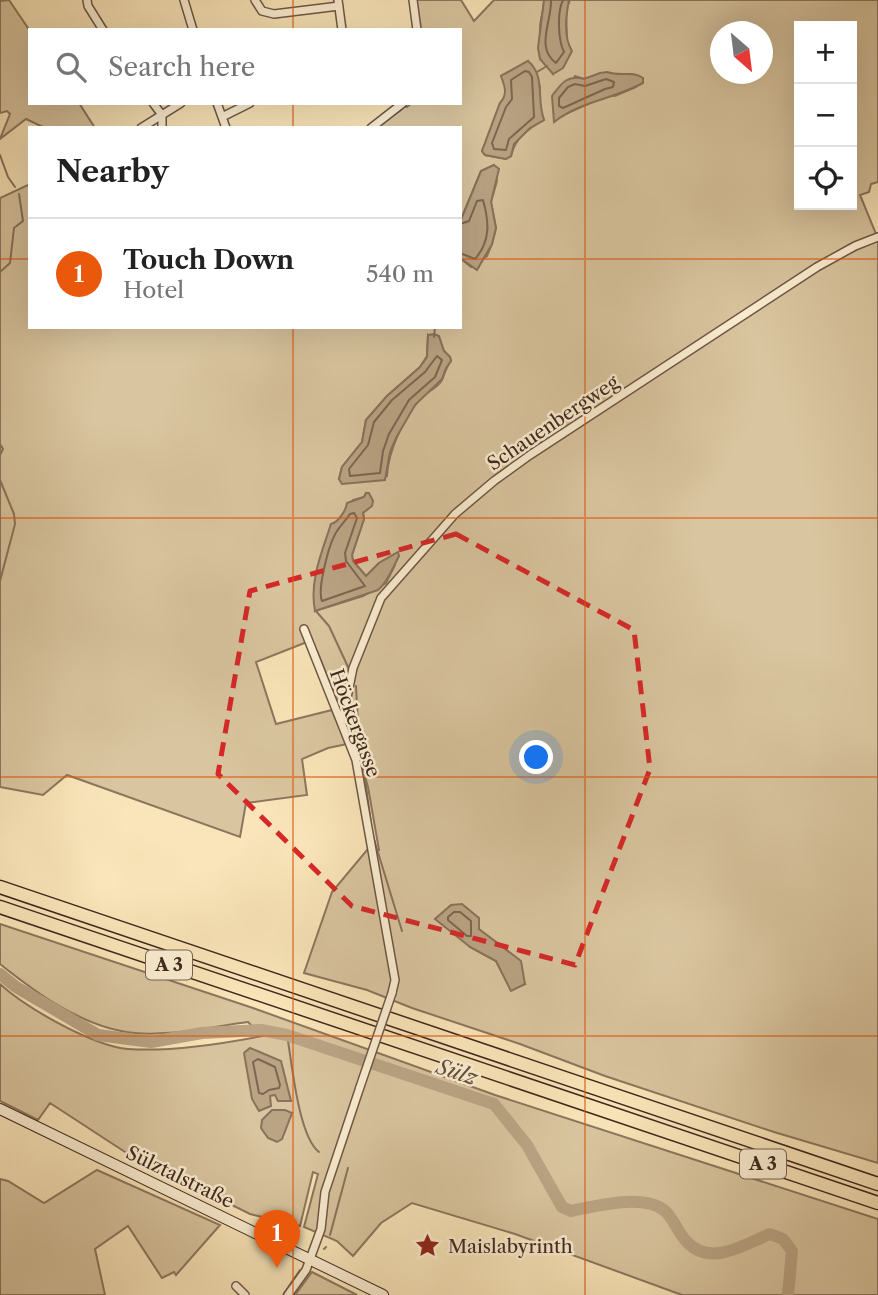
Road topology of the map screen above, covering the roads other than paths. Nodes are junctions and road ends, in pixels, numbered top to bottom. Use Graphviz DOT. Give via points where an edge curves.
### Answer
graph roads {
  1 [pos="87,0"];
  2 [pos="184,0"];
  3 [pos="255,0"];
  4 [pos="413,0"];
  5 [pos="338,3"];
  6 [pos="102,28"];
  7 [pos="192,28"];
  8 [pos="342,28"];
  9 [pos="417,28"];
  10 [pos="154,105"];
  11 [pos="178,105"];
  12 [pos="218,105"];
  13 [pos="246,105"];
  14 [pos="400,105"];
  15 [pos="162,116"];
  16 [pos="222,117"];
  17 [pos="144,126"];
  18 [pos="162,126"];
  19 [pos="225,126"];
  20 [pos="374,126"];
  21 [pos="878,237"];
  22 [pos="304,629"];
  23 [pos="342,722"];
  24 [pos="0,887"];
  25 [pos="0,907"];
  26 [pos="0,1109"];
  27 [pos="878,1184"];
  28 [pos="878,1203"];
  29 [pos="310,1260"];
  30 [pos="236,1286"];
  31 [pos="246,1295"];
  32 [pos="288,1295"];
  33 [pos="383,1295"];
  1 -- 6 [label="street"];
  2 -- 7 [label="street"];
  3 -- 5 [label="street" via="262,11 274,14"];
  4 -- 9 [label="street"];
  5 -- 8 [label="street"];
  10 -- 15 [label="street"];
  11 -- 15 [label="street"];
  12 -- 16 [label="street"];
  13 -- 16 [label="street"];
  14 -- 20 [label="street"];
  15 -- 17 [label="street"];
  15 -- 18 [label="street"];
  16 -- 19 [label="street"];
  21 -- 23 [label="street, Schauenbergweg" via="817,267 530,455 455,514 381,598 354,668"];
  22 -- 23 [label="street, Höckergasse"];
  23 -- 29 [label="street, Höckergasse, bridge" via="356,760 395,980 325,1192 321,1229"];
  24 -- 27 [label="highway, A 3"];
  25 -- 28 [label="highway, A 3"];
  26 -- 29 [label="main road, Sülztalstraße"];
  29 -- 32 [label="street"];
  29 -- 33 [label="main road, Sülztalstraße"];
  30 -- 31 [label="street"];
}
